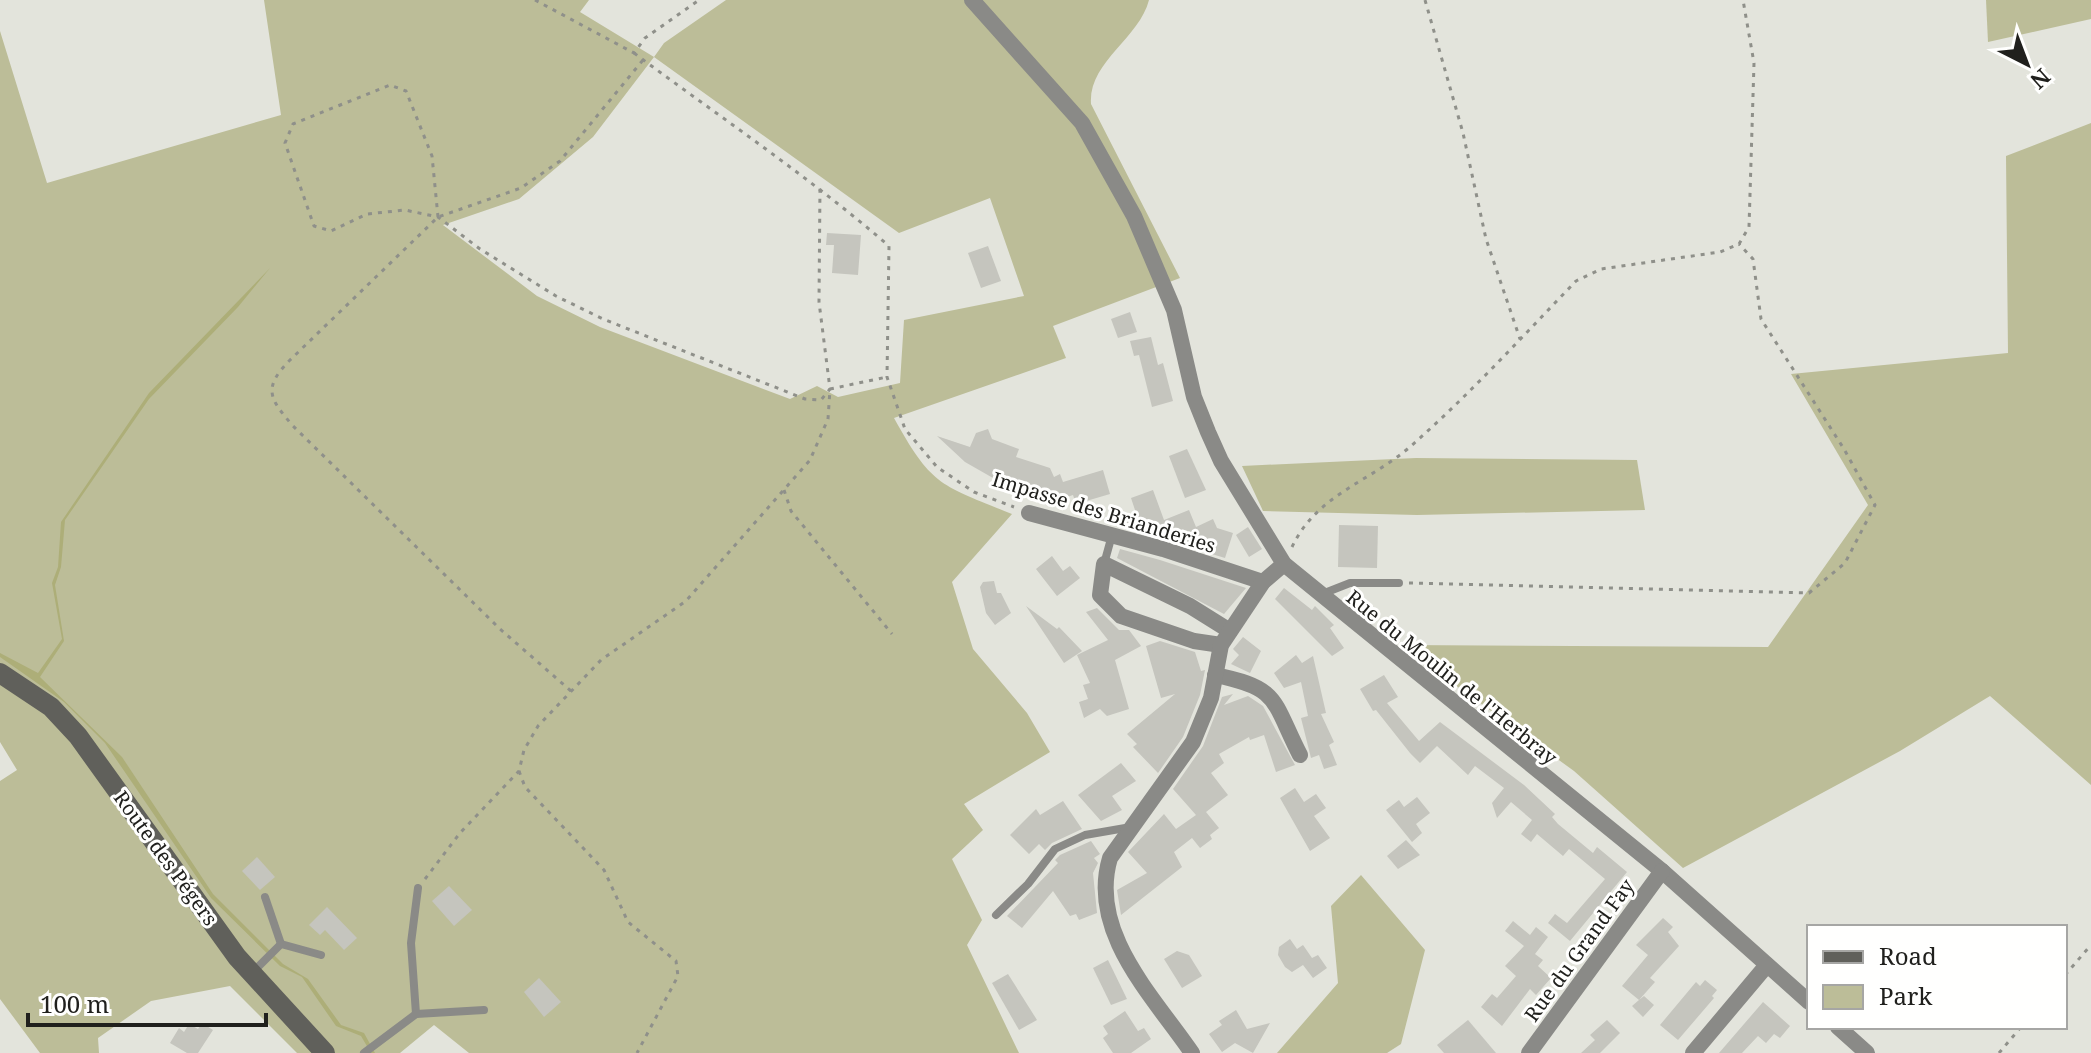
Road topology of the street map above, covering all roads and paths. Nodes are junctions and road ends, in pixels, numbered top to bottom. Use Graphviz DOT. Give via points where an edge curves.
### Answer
graph roads {
  1 [pos="535,0"];
  2 [pos="699,0"];
  3 [pos="972,0"];
  4 [pos="1425,0"];
  5 [pos="1743,0"];
  6 [pos="634,53"];
  7 [pos="643,60"];
  8 [pos="820,187"];
  9 [pos="438,217"];
  10 [pos="1739,244"];
  11 [pos="1520,340"];
  12 [pos="887,377"];
  13 [pos="830,389"];
  14 [pos="784,490"];
  15 [pos="1029,513"];
  16 [pos="1112,535"];
  17 [pos="1104,564"];
  18 [pos="1284,564"];
  19 [pos="1263,582"];
  20 [pos="1399,583"];
  21 [pos="1319,595"];
  22 [pos="892,634"];
  23 [pos="1225,638"];
  24 [pos="0,673"];
  25 [pos="1215,675"];
  26 [pos="571,691"];
  27 [pos="1300,755"];
  28 [pos="519,771"];
  29 [pos="1132,827"];
  30 [pos="1662,871"];
  31 [pos="418,888"];
  32 [pos="265,897"];
  33 [pos="996,915"];
  34 [pos="281,944"];
  35 [pos="2091,945"];
  36 [pos="321,955"];
  37 [pos="1767,965"];
  38 [pos="2067,973"];
  39 [pos="251,974"];
  40 [pos="1807,1000"];
  41 [pos="484,1010"];
  42 [pos="416,1014"];
  43 [pos="1840,1029"];
  44 [pos="2019,1029"];
  45 [pos="325,1053"];
  46 [pos="364,1053"];
  47 [pos="637,1053"];
  48 [pos="1192,1053"];
  49 [pos="1529,1053"];
  50 [pos="1693,1053"];
  51 [pos="1867,1053"];
  52 [pos="1999,1053"];
  1 -- 6 [label="path"];
  2 -- 6 [label="path" via="645,38"];
  3 -- 18 [label="street, Rue du Moulin de l'Herbray" via="1082,123 1134,216 1174,310 1194,397 1208,432"];
  4 -- 11 [label="path" via="1486,239"];
  5 -- 10 [label="path" via="1754,63 1749,227"];
  6 -- 7 [label="path"];
  7 -- 8 [label="path"];
  7 -- 9 [label="path" via="560,161 521,188"];
  8 -- 12 [label="path, Impasse des Brianderies" via="889,246"];
  8 -- 13 [label="path" via="819,302"];
  9 -- 9 [label="path" via="405,210 367,214 331,231 314,226 285,143 293,124 390,85 406,91 432,156"];
  9 -- 13 [label="path" via="505,265 603,319 805,399 821,400"];
  9 -- 26 [label="path" via="274,377 273,404 397,529"];
  10 -- 11 [label="path" via="1720,252 1601,269 1576,281"];
  10 -- 20 [label="path" via="1753,259 1761,319 1875,505 1845,563 1809,593"];
  11 -- 18 [label="path" via="1409,448 1318,509"];
  12 -- 13 [label="path"];
  12 -- 15 [label="path, Impasse des Brianderies" via="905,429 937,467 974,492"];
  13 -- 14 [label="path" via="828,419 810,460"];
  14 -- 22 [label="path" via="791,511"];
  14 -- 26 [label="path" via="686,601 601,660"];
  15 -- 16 [label="street, Impasse des Brianderies"];
  16 -- 17 [label="lane"];
  16 -- 19 [label="street, Impasse des Brianderies"];
  17 -- 23 [label="street" via="1190,606"];
  17 -- 23 [label="street" via="1100,595 1121,616 1194,641"];
  18 -- 19 [label="street"];
  18 -- 21 [label="street, Rue du Moulin de l'Herbray"];
  19 -- 23 [label="street"];
  20 -- 21 [label="lane" via="1350,583"];
  21 -- 30 [label="street, Rue du Moulin de l'Herbray"];
  23 -- 25 [label="street"];
  24 -- 39 [label="street, Route des Pégers" via="51,707 78,736"];
  25 -- 27 [label="street" via="1254,684 1270,695"];
  25 -- 29 [label="street" via="1193,742"];
  26 -- 28 [label="path" via="538,726"];
  28 -- 31 [label="path" via="460,833"];
  28 -- 47 [label="path" via="525,787 604,870 628,922 676,961 678,976"];
  29 -- 33 [label="lane" via="1085,835 1055,849"];
  29 -- 48 [label="street" via="1110,858 1104,878 1108,923"];
  30 -- 37 [label="street, Rue du Moulin de l'Herbray"];
  30 -- 49 [label="street, Rue du Grand Fay"];
  31 -- 42 [label="lane" via="411,943"];
  32 -- 34 [label="lane"];
  34 -- 36 [label="lane"];
  34 -- 39 [label="lane"];
  35 -- 38 [label="path"];
  37 -- 40 [label="street, Rue du Moulin de l'Herbray"];
  37 -- 50 [label="street"];
  39 -- 45 [label="street, Route des Pégers"];
  41 -- 42 [label="lane"];
  42 -- 46 [label="lane"];
  43 -- 51 [label="street"];
  44 -- 52 [label="path"];
}
